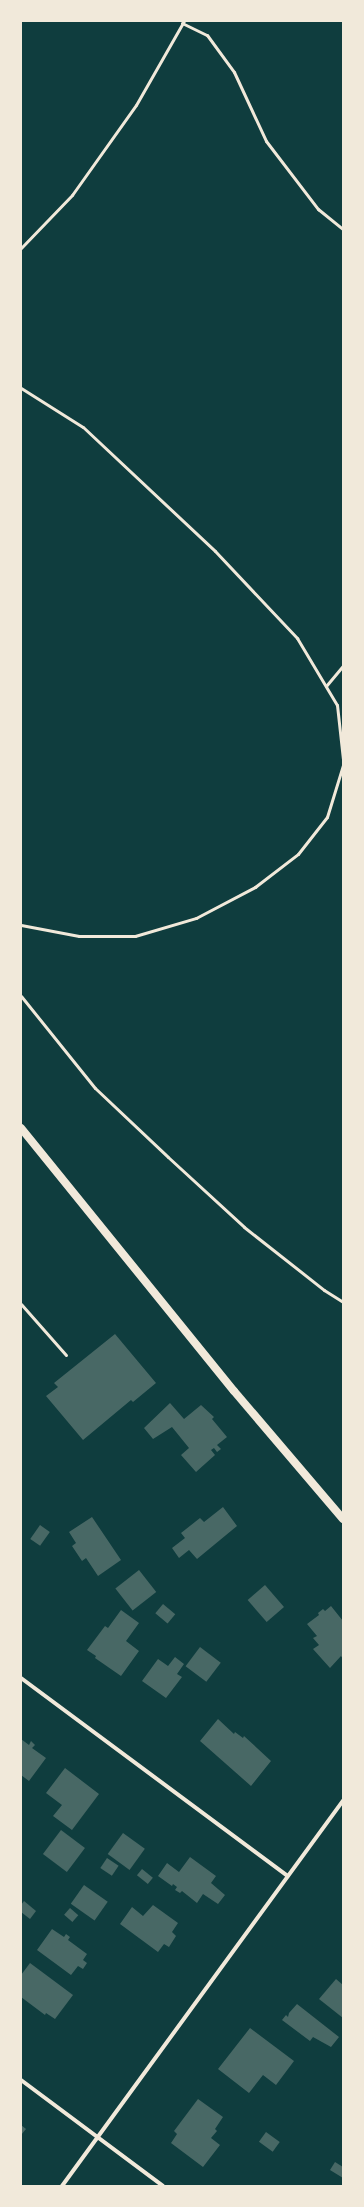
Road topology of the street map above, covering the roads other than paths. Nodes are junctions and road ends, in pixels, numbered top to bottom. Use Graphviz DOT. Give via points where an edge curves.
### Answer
graph roads {
  1 [pos="183,22"];
  2 [pos="343,228"];
  3 [pos="21,248"];
  4 [pos="21,388"];
  5 [pos="343,666"];
  6 [pos="326,686"];
  7 [pos="343,759"];
  8 [pos="343,765"];
  9 [pos="21,925"];
  10 [pos="21,996"];
  11 [pos="22,1130"];
  12 [pos="343,1302"];
  13 [pos="21,1304"];
  14 [pos="66,1355"];
  15 [pos="343,1519"];
  16 [pos="21,1678"];
  17 [pos="343,1800"];
  18 [pos="288,1876"];
  19 [pos="21,2080"];
  20 [pos="98,2137"];
  21 [pos="62,2186"];
  22 [pos="163,2186"];
  1 -- 2 [label="lane" via="207,34 234,72 266,141 318,209"];
  1 -- 3 [label="lane" via="136,105 72,195"];
  4 -- 6 [label="lane" via="83,426 215,551 297,638"];
  5 -- 6 [label="lane"];
  6 -- 7 [label="lane" via="337,705"];
  8 -- 9 [label="lane" via="327,817 298,854 255,887 196,918 135,936 79,936"];
  10 -- 12 [label="lane" via="95,1088 244,1227"];
  11 -- 15 [label="main road" via="234,1391"];
  13 -- 14 [label="lane"];
  16 -- 18 [label="street"];
  17 -- 18 [label="street"];
  18 -- 20 [label="street"];
  19 -- 20 [label="street"];
  20 -- 21 [label="street"];
  20 -- 22 [label="street"];
}
